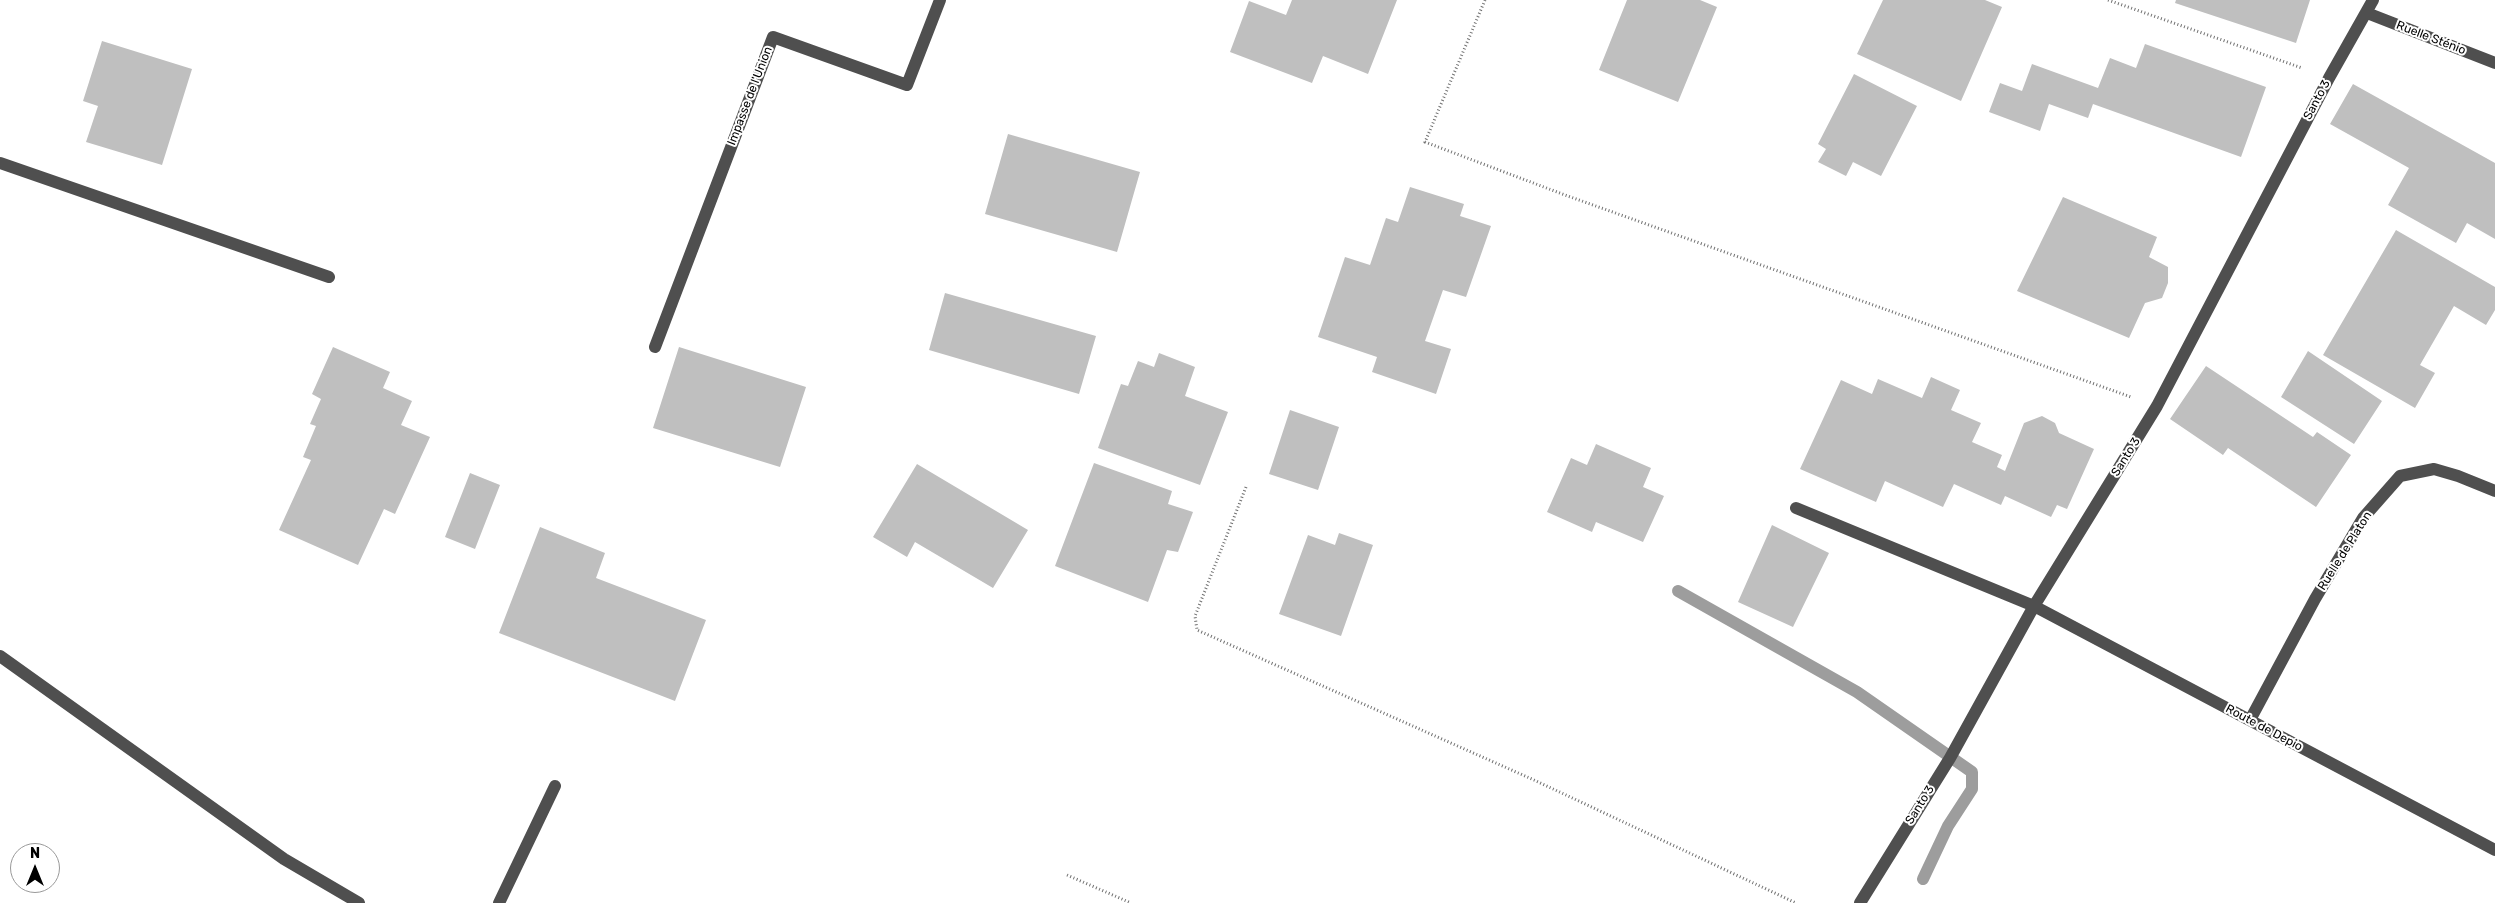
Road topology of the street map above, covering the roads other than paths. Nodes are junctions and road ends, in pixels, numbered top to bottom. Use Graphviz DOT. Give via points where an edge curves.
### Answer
graph roads {
  1 [pos="940,0"];
  2 [pos="2373,0"];
  3 [pos="2367,13"];
  4 [pos="2495,63"];
  5 [pos="0,163"];
  6 [pos="329,277"];
  7 [pos="655,347"];
  8 [pos="2495,491"];
  9 [pos="1796,508"];
  10 [pos="2034,606"];
  11 [pos="0,656"];
  12 [pos="2250,720"];
  13 [pos="555,786"];
  14 [pos="2495,850"];
  15 [pos="359,903"];
  16 [pos="499,903"];
  17 [pos="1860,903"];
  1 -- 7 [label="street, Impasse de l'Union" via="907,86 773,37"];
  2 -- 3 [label="street, Santo 3"];
  3 -- 4 [label="street, Ruelle Sténio"];
  3 -- 10 [label="street, Santo 3" via="2329,78 2157,406"];
  5 -- 6 [label="street"];
  8 -- 12 [label="street, Ruelle de Platon" via="2434,469 2400,476 2363,518"];
  9 -- 10 [label="street, Route de Depio"];
  10 -- 12 [label="street, Route de Depio"];
  10 -- 17 [label="street, Santo 3" via="1950,758"];
  11 -- 15 [label="street" via="284,859"];
  12 -- 14 [label="street, Route de Depio"];
  13 -- 16 [label="street"];
}
